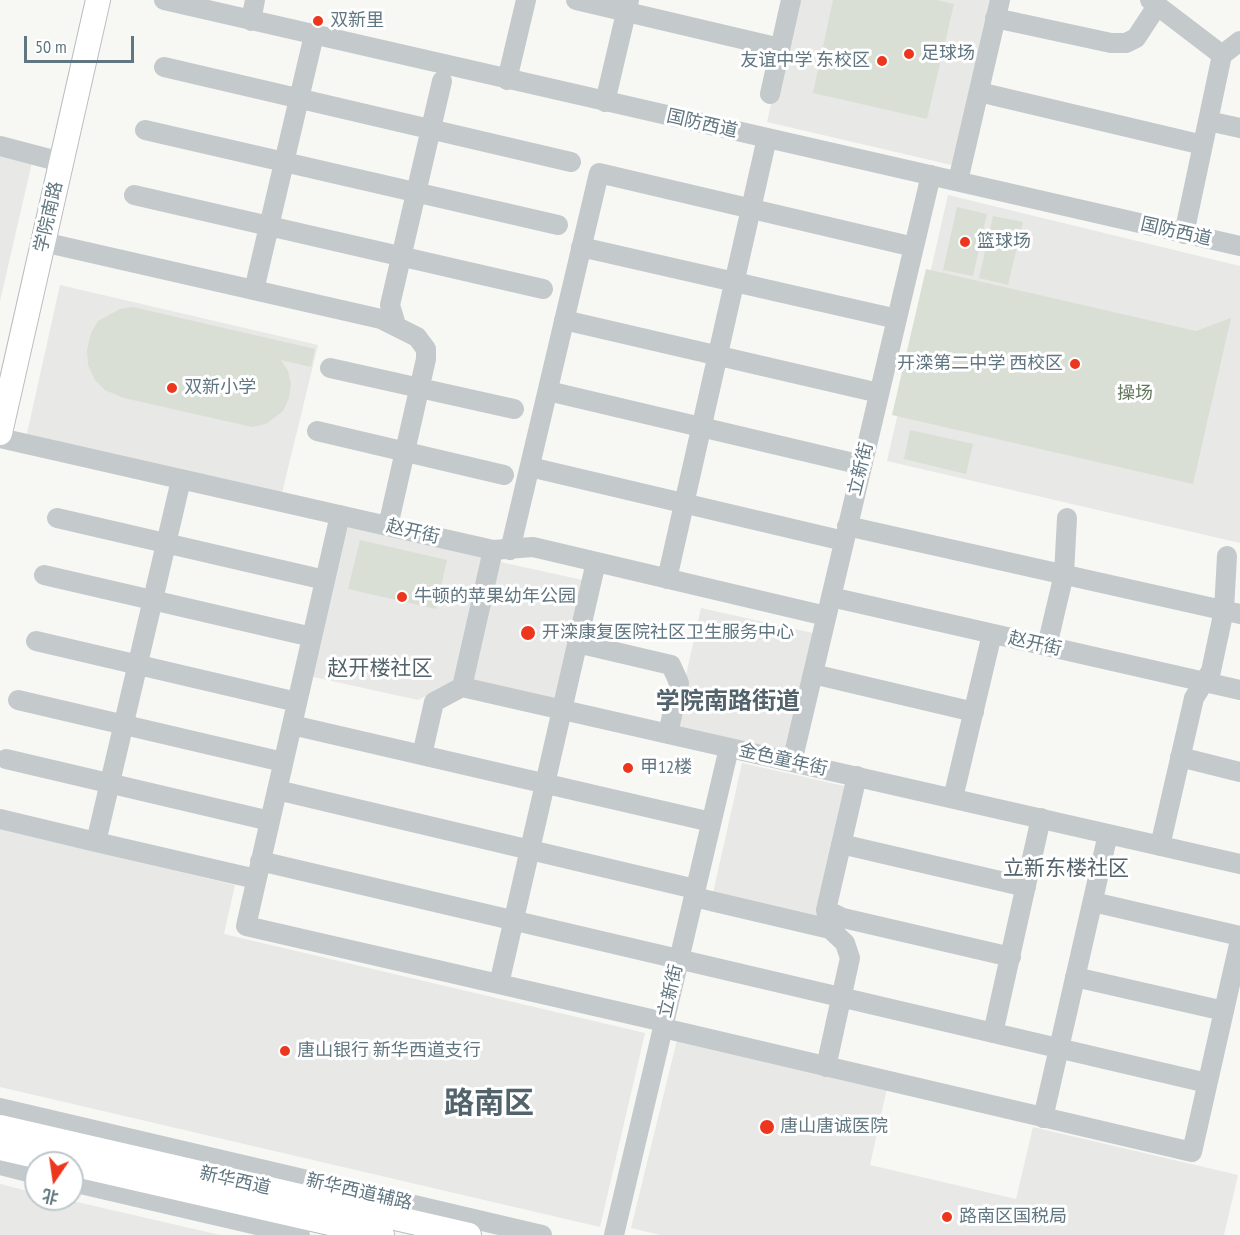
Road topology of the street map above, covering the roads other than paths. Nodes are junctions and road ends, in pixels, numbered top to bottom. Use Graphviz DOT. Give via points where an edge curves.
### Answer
graph roads {
  1 [pos="98,0"];
  2 [pos="164,0"];
  3 [pos="255,0"];
  4 [pos="526,0"];
  5 [pos="576,0"];
  6 [pos="791,0"];
  7 [pos="1154,3"];
  8 [pos="627,6"];
  9 [pos="998,9"];
  10 [pos="251,21"];
  11 [pos="314,35"];
  12 [pos="1240,41"];
  13 [pos="780,48"];
  14 [pos="1222,55"];
  15 [pos="164,67"];
  16 [pos="507,80"];
  17 [pos="442,81"];
  18 [pos="979,92"];
  19 [pos="770,94"];
  20 [pos="299,98"];
  21 [pos="605,102"];
  22 [pos="1208,121"];
  23 [pos="1240,128"];
  24 [pos="430,129"];
  25 [pos="145,130"];
  26 [pos="767,138"];
  27 [pos="1203,145"];
  28 [pos="0,146"];
  29 [pos="285,161"];
  30 [pos="61,162"];
  31 [pos="571,162"];
  32 [pos="931,175"];
  33 [pos="958,181"];
  34 [pos="415,192"];
  35 [pos="134,195"];
  36 [pos="751,209"];
  37 [pos="558,225"];
  38 [pos="269,226"];
  39 [pos="1184,234"];
  40 [pos="43,242"];
  41 [pos="1240,246"];
  42 [pos="581,247"];
  43 [pos="914,247"];
  44 [pos="400,256"];
  45 [pos="734,282"];
  46 [pos="543,289"];
  47 [pos="254,290"];
  48 [pos="897,319"];
  49 [pos="564,320"];
  50 [pos="396,325"];
  51 [pos="718,355"];
  52 [pos="330,368"];
  53 [pos="420,388"];
  54 [pos="548,391"];
  55 [pos="879,393"];
  56 [pos="514,409"];
  57 [pos="701,427"];
  58 [pos="317,431"];
  59 [pos="0,433"];
  60 [pos="0,438"];
  61 [pos="405,452"];
  62 [pos="862,465"];
  63 [pos="530,467"];
  64 [pos="504,475"];
  65 [pos="181,480"];
  66 [pos="684,504"];
  67 [pos="340,515"];
  68 [pos="57,518"];
  69 [pos="1066,518"];
  70 [pos="388,526"];
  71 [pos="845,534"];
  72 [pos="166,544"];
  73 [pos="502,550"];
  74 [pos="1227,556"];
  75 [pos="596,562"];
  76 [pos="1064,574"];
  77 [pos="44,575"];
  78 [pos="667,579"];
  79 [pos="325,580"];
  80 [pos="153,600"];
  81 [pos="828,607"];
  82 [pos="1232,612"];
  83 [pos="992,634"];
  84 [pos="312,637"];
  85 [pos="36,641"];
  86 [pos="577,643"];
  87 [pos="1047,646"];
  88 [pos="138,665"];
  89 [pos="813,674"];
  90 [pos="1205,682"];
  91 [pos="462,687"];
  92 [pos="1240,690"];
  93 [pos="18,700"];
  94 [pos="297,702"];
  95 [pos="562,710"];
  96 [pos="974,712"];
  97 [pos="123,725"];
  98 [pos="292,725"];
  99 [pos="668,734"];
  100 [pos="729,748"];
  101 [pos="422,755"];
  102 [pos="1180,757"];
  103 [pos="6,759"];
  104 [pos="283,762"];
  105 [pos="792,762"];
  106 [pos="1240,772"];
  107 [pos="857,776"];
  108 [pos="110,783"];
  109 [pos="545,784"];
  110 [pos="277,790"];
  111 [pos="953,798"];
  112 [pos="1041,818"];
  113 [pos="0,819"];
  114 [pos="270,821"];
  115 [pos="711,822"];
  116 [pos="1108,834"];
  117 [pos="96,842"];
  118 [pos="841,844"];
  119 [pos="1160,846"];
  120 [pos="530,850"];
  121 [pos="1240,864"];
  122 [pos="258,870"];
  123 [pos="1026,887"];
  124 [pos="694,893"];
  125 [pos="1093,902"];
  126 [pos="513,919"];
  127 [pos="828,919"];
  128 [pos="1240,938"];
  129 [pos="1011,957"];
  130 [pos="679,959"];
  131 [pos="1075,977"];
  132 [pos="499,984"];
  133 [pos="842,997"];
  134 [pos="1224,1011"];
  135 [pos="663,1025"];
  136 [pos="993,1033"];
  137 [pos="1059,1048"];
  138 [pos="826,1067"];
  139 [pos="1208,1083"];
  140 [pos="0,1108"];
  141 [pos="1043,1118"];
  142 [pos="0,1127"];
  143 [pos="0,1148"];
  144 [pos="24,1153"];
  145 [pos="0,1165"];
  146 [pos="84,1168"];
  147 [pos="24,1171"];
  148 [pos="84,1185"];
  149 [pos="231,1218"];
  150 [pos="300,1235"];
  151 [pos="382,1235"];
  152 [pos="469,1235"];
  153 [pos="542,1235"];
  154 [pos="614,1235"];
  1 -- 30 [label="main road, 学院南路"];
  2 -- 10 [label="street, 国防西道"];
  3 -- 10 [label="street"];
  4 -- 16 [label="street"];
  5 -- 8 [label="street"];
  6 -- 13 [label="street"];
  7 -- 9 [label="street" via="1136,38 1126,43 1111,43"];
  7 -- 14 [label="street"];
  8 -- 13 [label="street"];
  8 -- 21 [label="street"];
  9 -- 18 [label="street"];
  10 -- 11 [label="street, 国防西道"];
  11 -- 16 [label="street, 国防西道"];
  11 -- 20 [label="street"];
  12 -- 14 [label="street"];
  13 -- 19 [label="street"];
  14 -- 22 [label="street"];
  15 -- 20 [label="street"];
  16 -- 21 [label="street, 国防西道"];
  17 -- 24 [label="street"];
  18 -- 27 [label="street"];
  18 -- 33 [label="street"];
  20 -- 24 [label="street"];
  20 -- 29 [label="street"];
  21 -- 26 [label="street, 国防西道"];
  22 -- 23 [label="street"];
  22 -- 27 [label="street"];
  24 -- 31 [label="street"];
  24 -- 34 [label="street"];
  25 -- 29 [label="street"];
  26 -- 32 [label="street, 国防西道"];
  26 -- 36 [label="street"];
  27 -- 39 [label="street"];
  28 -- 30 [label="street"];
  29 -- 34 [label="street"];
  29 -- 38 [label="street"];
  30 -- 40 [label="main road, 学院南路"];
  32 -- 33 [label="street, 国防西道"];
  32 -- 43 [label="street, 立新街"];
  33 -- 39 [label="street, 国防西道"];
  34 -- 37 [label="street"];
  34 -- 44 [label="street"];
  35 -- 38 [label="street"];
  36 -- 42 [label="street" via="599,173"];
  36 -- 43 [label="street"];
  36 -- 45 [label="street"];
  38 -- 44 [label="street"];
  38 -- 47 [label="street"];
  39 -- 41 [label="street, 国防西道"];
  40 -- 47 [label="street"];
  40 -- 59 [label="main road, 学院南路"];
  42 -- 45 [label="street"];
  42 -- 49 [label="street"];
  43 -- 48 [label="street, 立新街"];
  44 -- 46 [label="street"];
  44 -- 50 [label="street" via="390,305"];
  45 -- 48 [label="street"];
  45 -- 51 [label="street"];
  47 -- 50 [label="street"];
  48 -- 55 [label="street, 立新街"];
  49 -- 51 [label="street"];
  49 -- 54 [label="street"];
  50 -- 53 [label="street" via="417,337 426,349"];
  51 -- 55 [label="street"];
  51 -- 57 [label="street"];
  52 -- 53 [label="street"];
  53 -- 56 [label="street"];
  53 -- 61 [label="street"];
  54 -- 57 [label="street"];
  54 -- 63 [label="street"];
  55 -- 62 [label="street, 立新街"];
  57 -- 62 [label="street"];
  57 -- 66 [label="street"];
  58 -- 61 [label="street"];
  60 -- 65 [label="street, 赵开街"];
  61 -- 64 [label="street"];
  61 -- 70 [label="street"];
  62 -- 71 [label="street, 立新街"];
  63 -- 66 [label="street"];
  63 -- 73 [label="street"];
  65 -- 67 [label="street, 赵开街"];
  65 -- 72 [label="street"];
  66 -- 71 [label="street"];
  66 -- 78 [label="street"];
  67 -- 70 [label="street, 赵开街"];
  67 -- 79 [label="street"];
  68 -- 72 [label="street"];
  69 -- 76 [label="street"];
  70 -- 73 [label="street, 赵开街"];
  71 -- 76 [label="street"];
  71 -- 81 [label="street, 立新街"];
  72 -- 79 [label="street"];
  72 -- 80 [label="street"];
  73 -- 75 [label="street, 赵开街" via="533,547"];
  73 -- 91 [label="street"];
  74 -- 82 [label="street"];
  75 -- 78 [label="street, 赵开街"];
  75 -- 86 [label="street"];
  76 -- 82 [label="street"];
  76 -- 87 [label="street"];
  77 -- 80 [label="street"];
  78 -- 81 [label="street, 赵开街"];
  79 -- 84 [label="street"];
  80 -- 84 [label="street"];
  80 -- 88 [label="street"];
  81 -- 83 [label="street, 赵开街"];
  81 -- 89 [label="street, 立新街"];
  82 -- 90 [label="street"];
  83 -- 87 [label="street, 赵开街"];
  83 -- 96 [label="street"];
  84 -- 94 [label="street"];
  85 -- 88 [label="street"];
  86 -- 95 [label="street"];
  86 -- 99 [label="street" via="671,665 679,683"];
  87 -- 90 [label="street, 赵开街"];
  88 -- 94 [label="street"];
  88 -- 97 [label="street"];
  89 -- 96 [label="street"];
  89 -- 105 [label="street, 立新街"];
  90 -- 92 [label="street, 赵开街"];
  90 -- 102 [label="street" via="1194,698"];
  91 -- 95 [label="street, 金色童年街"];
  91 -- 101 [label="street" via="434,702"];
  93 -- 97 [label="street"];
  94 -- 98 [label="street"];
  95 -- 99 [label="street, 金色童年街"];
  95 -- 109 [label="street"];
  96 -- 111 [label="street"];
  97 -- 104 [label="street"];
  97 -- 108 [label="street"];
  98 -- 101 [label="street"];
  98 -- 104 [label="street"];
  99 -- 100 [label="street, 金色童年街"];
  100 -- 105 [label="street, 金色童年街"];
  100 -- 115 [label="street, 立新街"];
  101 -- 109 [label="street"];
  102 -- 106 [label="street"];
  102 -- 119 [label="street"];
  103 -- 108 [label="street"];
  104 -- 110 [label="street"];
  105 -- 107 [label="street, 金色童年街"];
  107 -- 111 [label="street, 金色童年街"];
  107 -- 118 [label="street"];
  108 -- 114 [label="street"];
  108 -- 117 [label="street"];
  109 -- 115 [label="street"];
  109 -- 120 [label="street"];
  110 -- 114 [label="street"];
  110 -- 120 [label="street"];
  111 -- 112 [label="street, 金色童年街"];
  112 -- 116 [label="street, 金色童年街"];
  112 -- 123 [label="street"];
  113 -- 117 [label="street"];
  114 -- 122 [label="street"];
  115 -- 124 [label="street, 立新街"];
  116 -- 119 [label="street, 金色童年街"];
  116 -- 125 [label="street"];
  117 -- 122 [label="street"];
  118 -- 123 [label="street"];
  118 -- 127 [label="street"];
  119 -- 121 [label="street, 金色童年街"];
  120 -- 124 [label="street"];
  120 -- 126 [label="street"];
  122 -- 126 [label="street"];
  122 -- 132 [label="street" via="246,926"];
  123 -- 129 [label="street"];
  124 -- 127 [label="street"];
  124 -- 130 [label="street, 立新街"];
  125 -- 128 [label="street"];
  125 -- 131 [label="street"];
  126 -- 130 [label="street"];
  126 -- 132 [label="street"];
  127 -- 129 [label="street" via="843,918"];
  127 -- 133 [label="street" via="845,943 850,958"];
  128 -- 134 [label="street"];
  129 -- 136 [label="street"];
  130 -- 133 [label="street"];
  130 -- 135 [label="street, 立新街"];
  131 -- 134 [label="street"];
  131 -- 137 [label="street"];
  132 -- 135 [label="street"];
  133 -- 136 [label="street"];
  133 -- 138 [label="street"];
  134 -- 139 [label="street"];
  135 -- 138 [label="street"];
  135 -- 154 [label="street, 立新街"];
  136 -- 137 [label="street"];
  137 -- 139 [label="street"];
  137 -- 141 [label="street"];
  138 -- 141 [label="street"];
  139 -- 141 [label="street" via="1192,1152"];
  140 -- 153 [label="street, 新华西道辅路"];
  142 -- 152 [label="main road, 新华西道"];
  143 -- 144 [label="main road"];
  145 -- 147 [label="street"];
  146 -- 149 [label="main road, 新华西道"];
  148 -- 149 [label="street"];
  149 -- 150 [label="street"];
  149 -- 151 [label="main road, 新华西道"];
}
